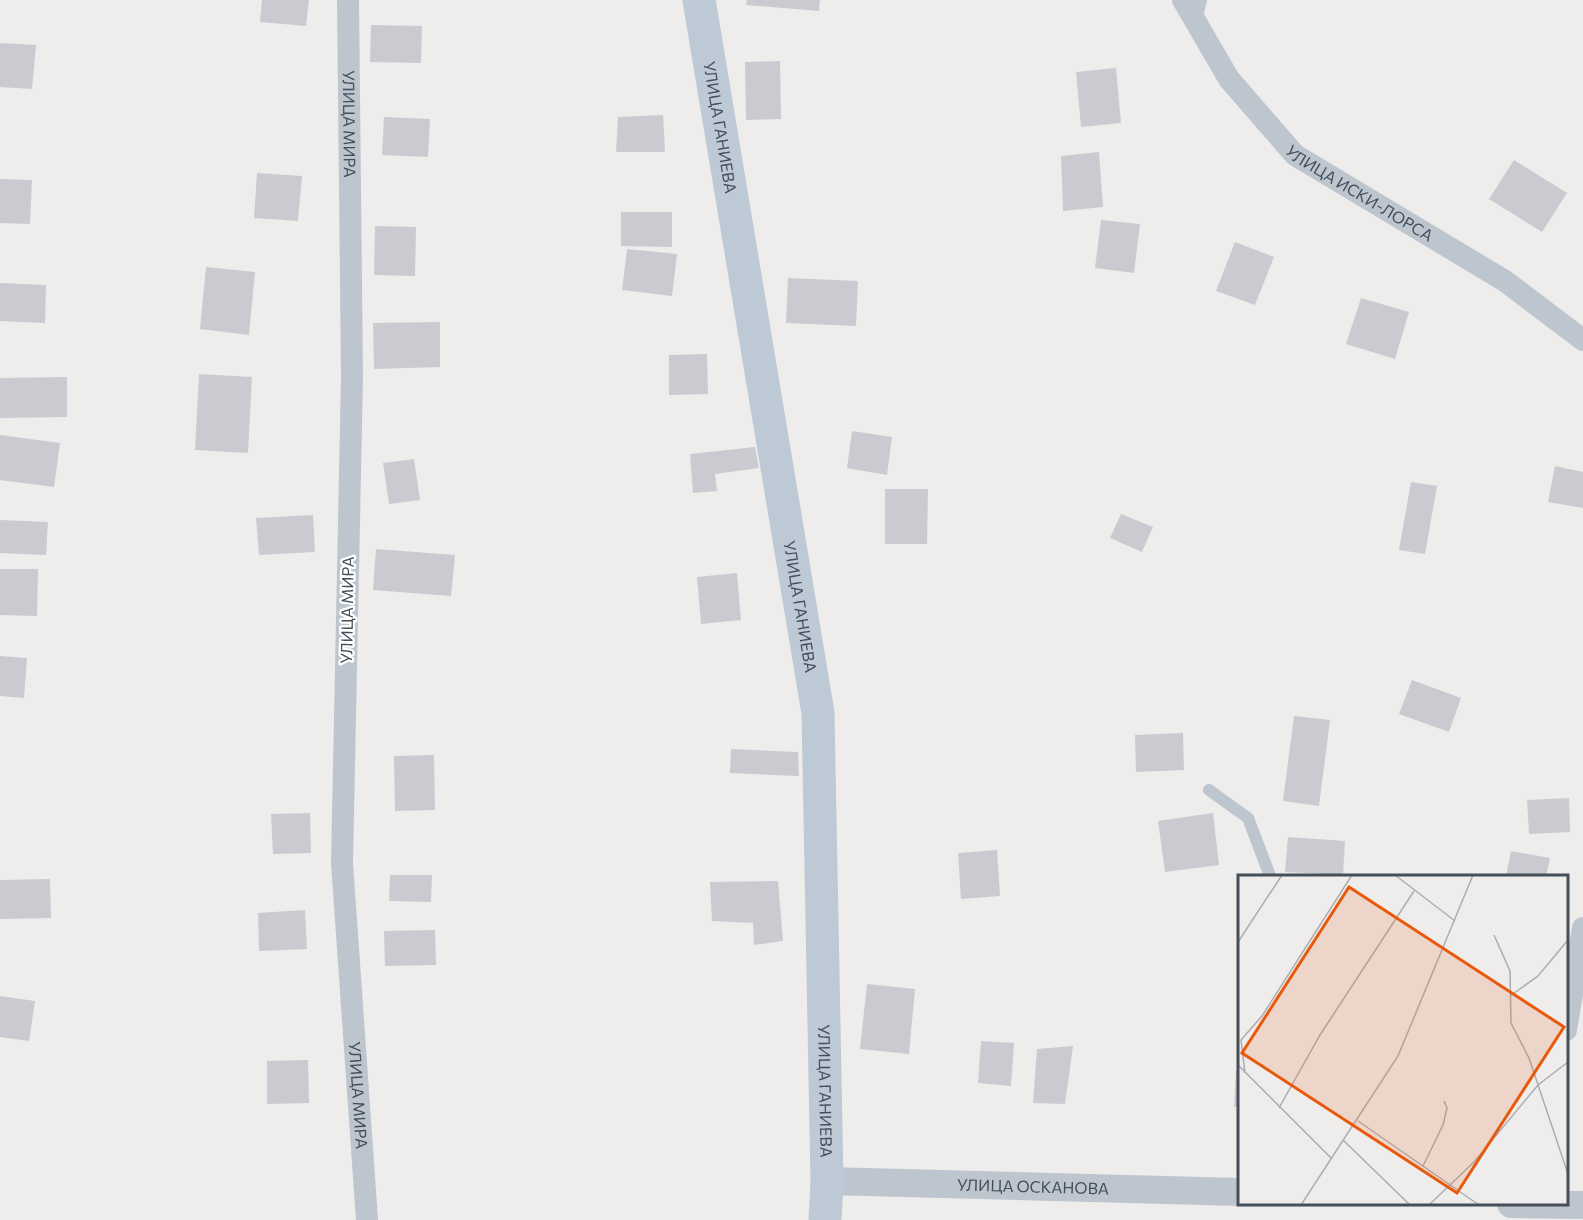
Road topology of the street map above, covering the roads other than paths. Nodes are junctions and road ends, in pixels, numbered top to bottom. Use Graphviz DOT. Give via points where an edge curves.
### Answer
graph roads {
  1 [pos="348,0"];
  2 [pos="699,0"];
  3 [pos="1183,0"];
  4 [pos="1201,0"];
  5 [pos="1196,22"];
  6 [pos="1583,340"];
  7 [pos="1209,790"];
  8 [pos="1270,875"];
  9 [pos="1583,928"];
  10 [pos="1568,1018"];
  11 [pos="827,1181"];
  12 [pos="1238,1192"];
  13 [pos="1583,1205"];
  14 [pos="1527,1208"];
  15 [pos="368,1220"];
  16 [pos="825,1220"];
  1 -- 15 [label="street, УЛИЦА МИРА" via="352,376 342,863"];
  2 -- 11 [label="main road, УЛИЦА ГАНИЕВА" via="819,713"];
  3 -- 5 [label="street, УЛИЦА ИСКИ-ЛОРСА"];
  4 -- 5 [label="lane"];
  5 -- 6 [label="street, УЛИЦА ИСКИ-ЛОРСА" via="1229,79 1295,155 1505,282"];
  7 -- 8 [label="lane" via="1248,818"];
  9 -- 10 [label="street"];
  11 -- 12 [label="street, УЛИЦА ОСКАНОВА"];
  11 -- 16 [label="main road, УЛИЦА ГАНИЕВА"];
  13 -- 14 [label="street"];
}
